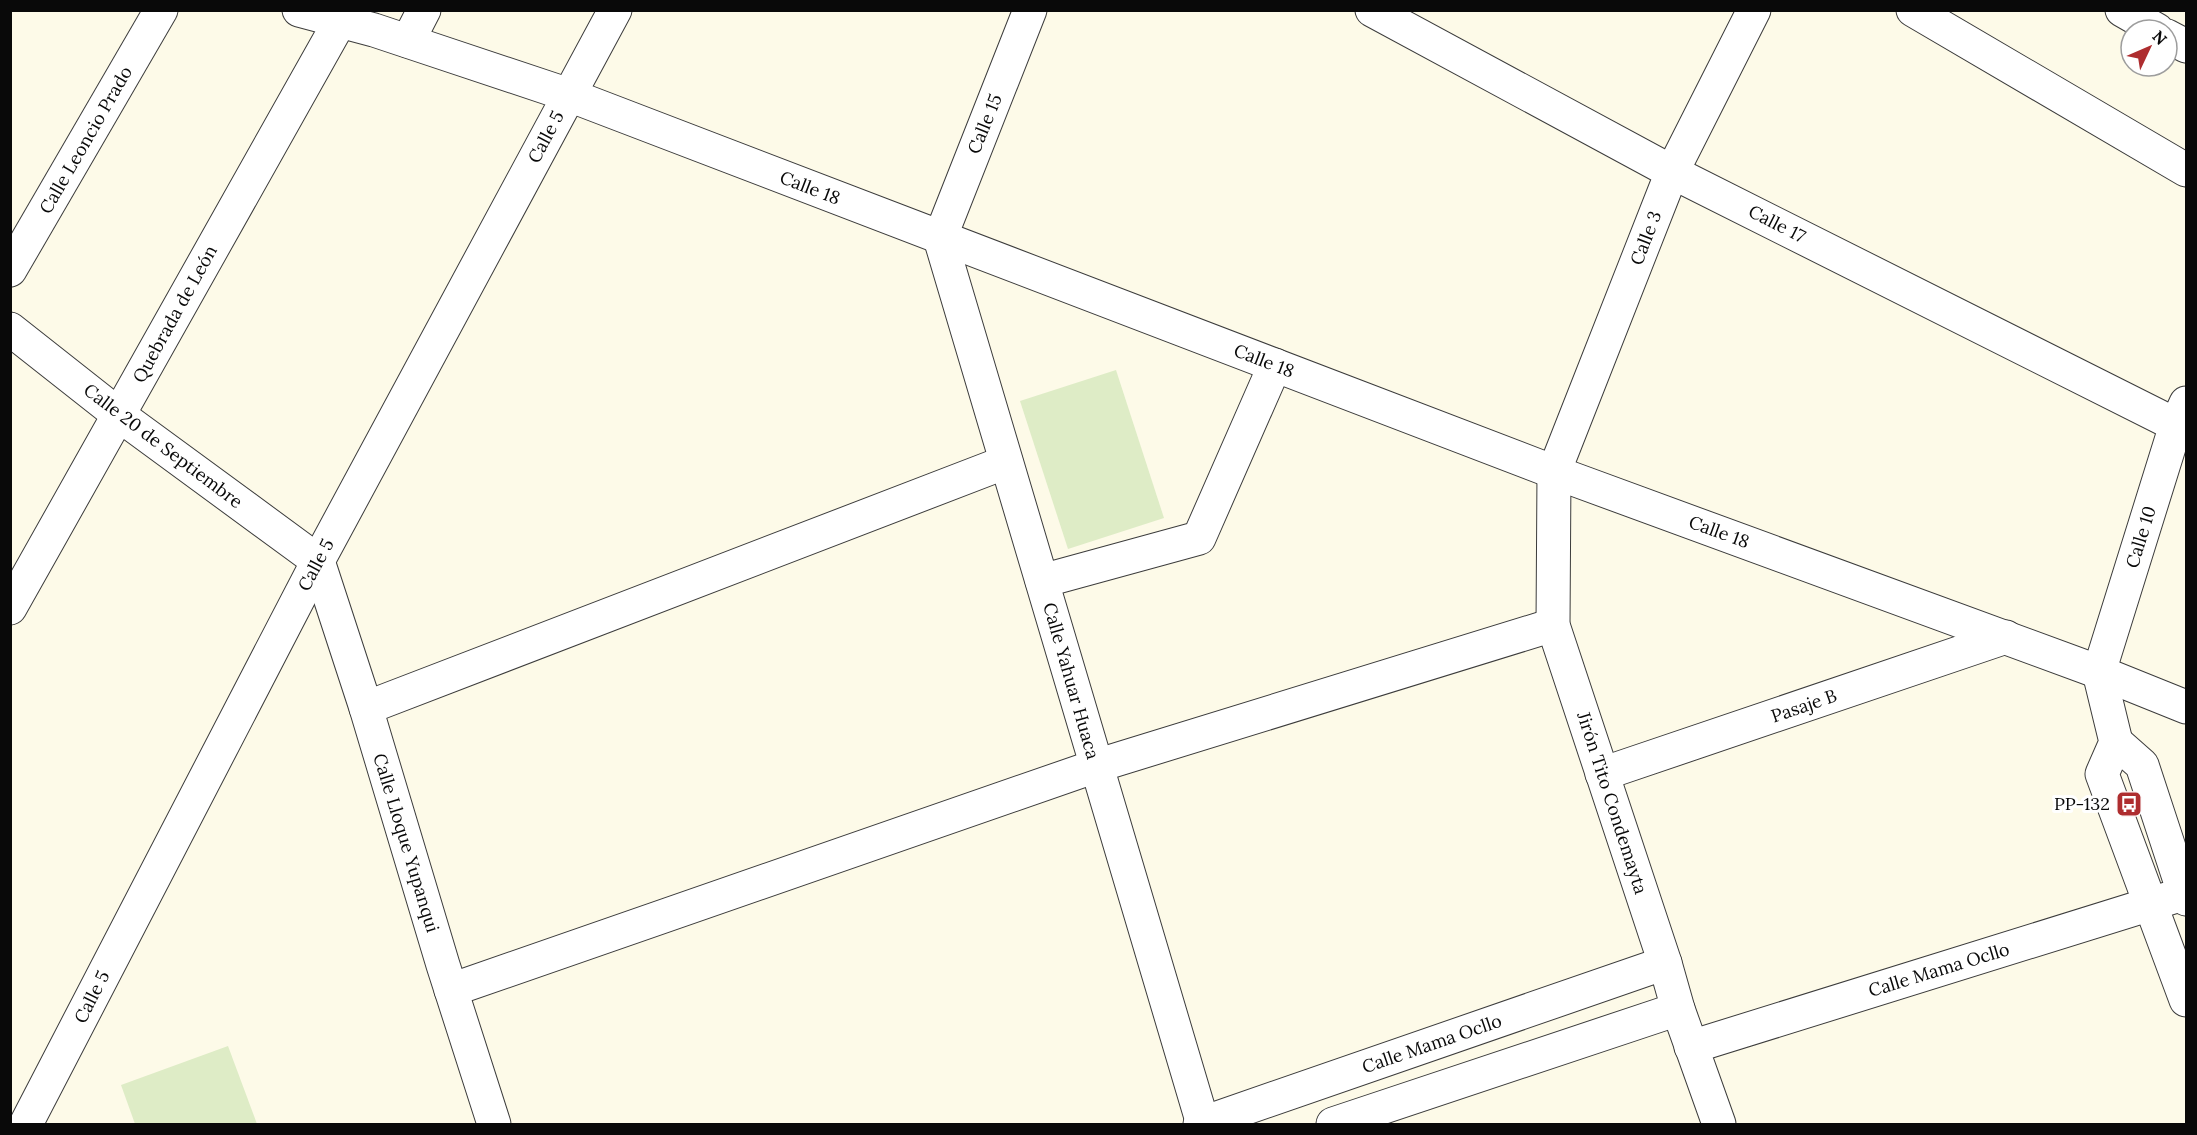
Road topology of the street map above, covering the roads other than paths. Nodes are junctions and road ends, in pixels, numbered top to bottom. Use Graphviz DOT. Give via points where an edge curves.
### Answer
graph roads {
  1 [pos="161,10"];
  2 [pos="299,10"];
  3 [pos="424,10"];
  4 [pos="615,10"];
  5 [pos="1030,10"];
  6 [pos="1372,10"];
  7 [pos="1754,10"];
  8 [pos="1913,10"];
  9 [pos="2122,10"];
  10 [pos="2136,18"];
  11 [pos="340,21"];
  12 [pos="408,41"];
  13 [pos="569,95"];
  14 [pos="2187,171"];
  15 [pos="1672,172"];
  16 [pos="940,238"];
  17 [pos="10,270"];
  18 [pos="10,329"];
  19 [pos="1275,365"];
  20 [pos="119,415"];
  21 [pos="2183,419"];
  22 [pos="1006,462"];
  23 [pos="1554,472"];
  24 [pos="318,561"];
  25 [pos="1042,581"];
  26 [pos="10,608"];
  27 [pos="1553,625"];
  28 [pos="2006,638"];
  29 [pos="2099,672"];
  30 [pos="2187,707"];
  31 [pos="366,708"];
  32 [pos="2116,742"];
  33 [pos="1096,766"];
  34 [pos="1602,774"];
  35 [pos="2186,895"];
  36 [pos="2152,904"];
  37 [pos="1665,963"];
  38 [pos="451,990"];
  39 [pos="2187,1000"];
  40 [pos="1678,1009"];
  41 [pos="1690,1047"];
  42 [pos="1202,1124"];
  43 [pos="26,1125"];
  44 [pos="494,1125"];
  45 [pos="1333,1125"];
  46 [pos="1719,1125"];
  1 -- 17 [label="street, Calle Leoncio Prado"];
  2 -- 11 [label="street, Calle 18"];
  3 -- 12 [label="street"];
  4 -- 13 [label="street, Calle 5"];
  5 -- 16 [label="street, Calle 15"];
  6 -- 15 [label="street, Calle 17"];
  7 -- 15 [label="street, Calle 3"];
  8 -- 14 [label="street"];
  9 -- 10 [label="street"];
  11 -- 12 [label="street, Calle 18"];
  11 -- 20 [label="street, Quebrada de León"];
  12 -- 13 [label="street, Calle 18"];
  13 -- 16 [label="street, Calle 18"];
  13 -- 24 [label="street, Calle 5"];
  15 -- 21 [label="street, Calle 17"];
  15 -- 23 [label="street, Calle 3"];
  16 -- 19 [label="street, Calle 18"];
  16 -- 22 [label="street, Calle Yahuar Huaca"];
  18 -- 20 [label="street, Calle 20 de Septiembre"];
  19 -- 23 [label="street, Calle 18"];
  19 -- 25 [label="street" via="1199,538"];
  20 -- 24 [label="street, Calle 20 de Septiembre"];
  20 -- 26 [label="street, Quebrada de León"];
  21 -- 29 [label="street, Calle 10"];
  22 -- 25 [label="street, Calle Yahuar Huaca"];
  22 -- 31 [label="street"];
  23 -- 27 [label="street, Jirón Tito Condemayta"];
  23 -- 28 [label="street, Calle 18"];
  24 -- 31 [label="street, Calle Lloque Yupanqui"];
  24 -- 43 [label="street, Calle 5"];
  25 -- 33 [label="street, Calle Yahuar Huaca"];
  27 -- 33 [label="street"];
  27 -- 34 [label="street, Jirón Tito Condemayta"];
  28 -- 29 [label="street, Calle 18"];
  28 -- 34 [label="street, Pasaje B"];
  29 -- 30 [label="street, Calle 18"];
  29 -- 32 [label="street"];
  31 -- 38 [label="street, Calle Lloque Yupanqui"];
  32 -- 35 [label="street" via="2142,765"];
  32 -- 36 [label="street" via="2102,774"];
  33 -- 38 [label="street"];
  33 -- 42 [label="street, Calle Yahuar Huaca"];
  34 -- 37 [label="street, Jirón Tito Condemayta"];
  35 -- 36 [label="street, Calle Mama Ocllo"];
  36 -- 39 [label="street"];
  36 -- 41 [label="street, Calle Mama Ocllo"];
  37 -- 40 [label="street, Jirón Tito Condemayta"];
  37 -- 42 [label="street, Calle Mama Ocllo"];
  38 -- 44 [label="street, Calle Lloque Yupanqui"];
  40 -- 41 [label="street, Jirón Tito Condemayta"];
  40 -- 45 [label="street"];
  41 -- 46 [label="street, Jirón Tito Condemayta"];
}
